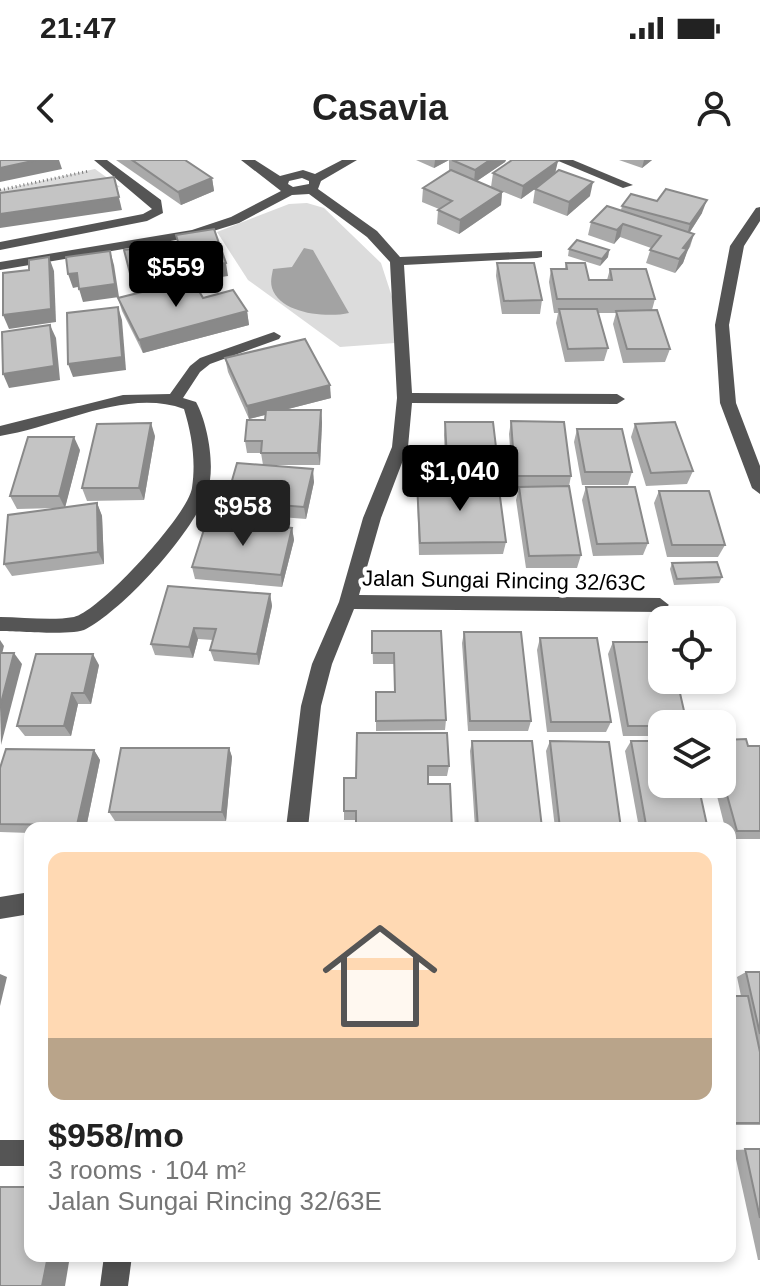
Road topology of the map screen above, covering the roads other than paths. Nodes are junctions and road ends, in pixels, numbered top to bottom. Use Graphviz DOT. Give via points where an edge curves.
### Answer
graph roads {
  1 [pos="247,160"];
  2 [pos="351,160"];
  3 [pos="562,160"];
  4 [pos="98,165"];
  5 [pos="313,184"];
  6 [pos="627,185"];
  7 [pos="286,187"];
  8 [pos="760,211"];
  9 [pos="0,246"];
  10 [pos="537,254"];
  11 [pos="397,261"];
  12 [pos="0,266"];
  13 [pos="274,336"];
  14 [pos="176,397"];
  15 [pos="405,398"];
  16 [pos="617,399"];
  17 [pos="0,431"];
  18 [pos="760,488"];
  19 [pos="348,602"];
  20 [pos="660,605"];
  21 [pos="0,624"];
  22 [pos="298,822"];
  23 [pos="24,904"];
  24 [pos="0,908"];
  25 [pos="0,1153"];
  26 [pos="24,1153"];
  27 [pos="117,1262"];
  28 [pos="114,1286"];
  1 -- 7 [label="street"];
  2 -- 5 [label="street"];
  3 -- 6 [label="street"];
  4 -- 9 [label="street" via="157,203 159,210 147,217"];
  5 -- 7 [label="street"];
  5 -- 7 [label="street" via="293,170"];
  5 -- 11 [label="street"];
  7 -- 12 [label="street" via="235,220 194,233"];
  8 -- 18 [label="street" via="737,246 722,325 728,403"];
  10 -- 11 [label="street"];
  11 -- 15 [label="street"];
  13 -- 14 [label="street" via="205,361"];
  14 -- 17 [label="street" via="135,400"];
  14 -- 21 [label="street" via="191,406 201,437 200,491 171,541 80,624"];
  15 -- 16 [label="street"];
  15 -- 19 [label="street" via="400,447"];
  19 -- 20 [label="street, Jalan Sungai Rincing 32/63C"];
  19 -- 22 [label="street" via="311,706"];
  23 -- 24 [label="street"];
  25 -- 26 [label="street"];
  27 -- 28 [label="street"];
}
